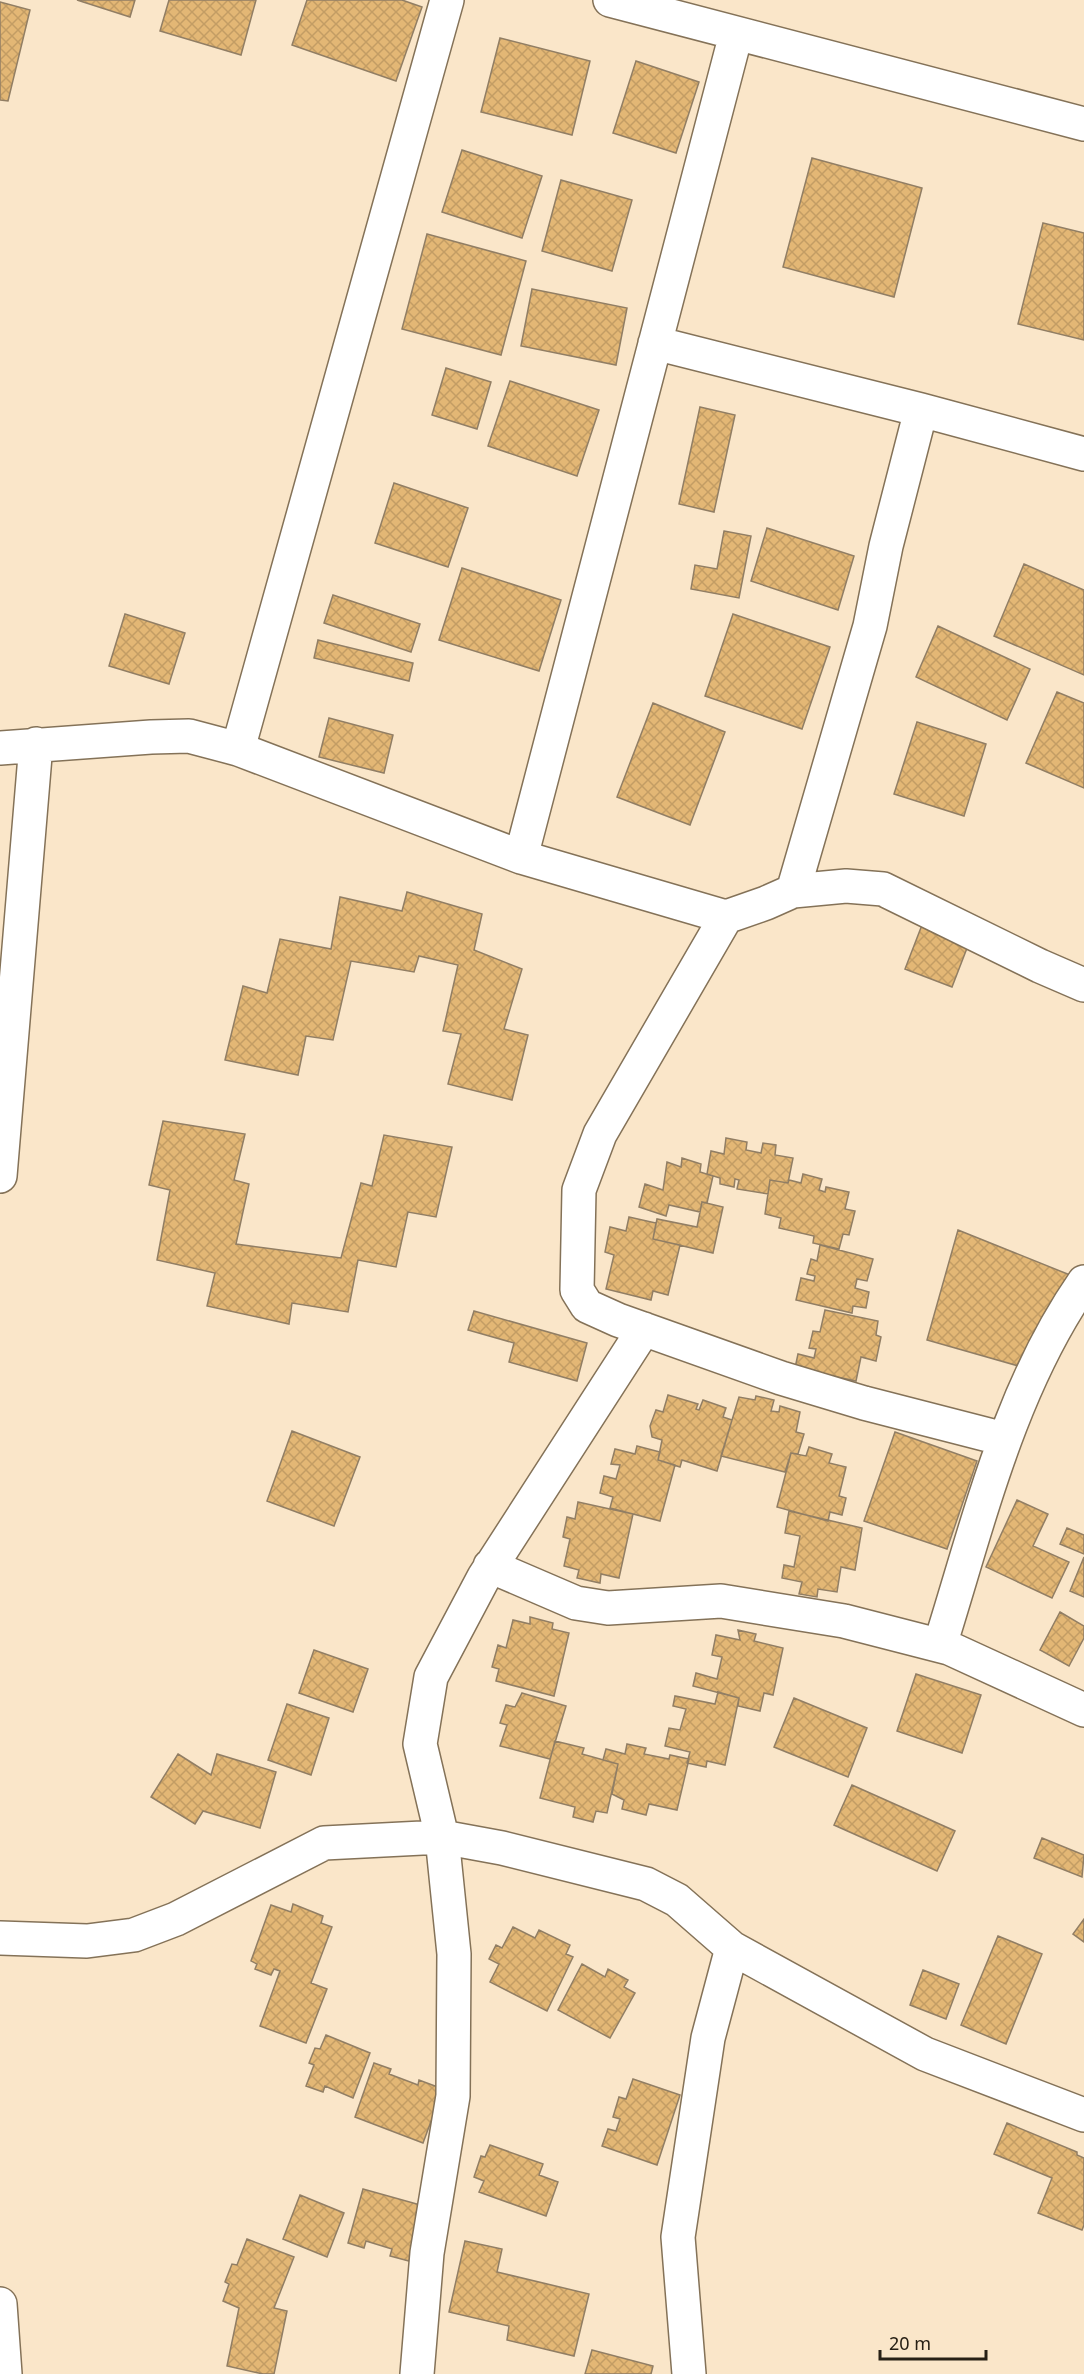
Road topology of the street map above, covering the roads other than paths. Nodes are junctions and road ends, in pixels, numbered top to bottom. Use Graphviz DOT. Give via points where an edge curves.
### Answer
graph roads {
  1 [pos="447,0"];
  2 [pos="610,0"];
  3 [pos="736,34"];
  4 [pos="1084,124"];
  5 [pos="655,343"];
  6 [pos="921,410"];
  7 [pos="1084,454"];
  8 [pos="36,744"];
  9 [pos="0,747"];
  10 [pos="238,749"];
  11 [pos="521,857"];
  12 [pos="793,891"];
  13 [pos="726,917"];
  14 [pos="1084,985"];
  15 [pos="0,1176"];
  16 [pos="1084,1281"];
  17 [pos="644,1329"];
  18 [pos="1004,1439"];
  19 [pos="490,1566"];
  20 [pos="940,1645"];
  21 [pos="1084,1710"];
  22 [pos="442,1837"];
  23 [pos="0,1938"];
  24 [pos="732,1948"];
  25 [pos="1084,2115"];
  26 [pos="0,2304"];
  27 [pos="5,2374"];
  28 [pos="417,2374"];
  29 [pos="689,2374"];
  1 -- 10 [label="street"];
  2 -- 3 [label="street"];
  3 -- 4 [label="street"];
  3 -- 5 [label="street"];
  5 -- 6 [label="street"];
  5 -- 11 [label="street"];
  6 -- 7 [label="street"];
  6 -- 12 [label="street" via="870,626"];
  8 -- 9 [label="street"];
  8 -- 10 [label="street" via="189,736"];
  8 -- 15 [label="street"];
  10 -- 11 [label="street"];
  11 -- 13 [label="street"];
  12 -- 13 [label="street"];
  12 -- 14 [label="street" via="846,886 883,889"];
  13 -- 17 [label="street" via="600,1134 579,1190 577,1290 587,1306"];
  16 -- 18 [label="street" via="1036,1365"];
  17 -- 18 [label="street" via="781,1378"];
  17 -- 19 [label="street"];
  18 -- 20 [label="street"];
  19 -- 20 [label="street" via="576,1603 608,1608 721,1601 844,1621"];
  19 -- 22 [label="street" via="431,1677 420,1744"];
  20 -- 21 [label="street"];
  22 -- 23 [label="street" via="324,1843 176,1919 134,1935 87,1941"];
  22 -- 24 [label="street" via="646,1884 677,1900"];
  22 -- 28 [label="street" via="454,1954 453,2096 427,2253"];
  24 -- 25 [label="street" via="925,2054"];
  24 -- 29 [label="street" via="708,2038 678,2237"];
  26 -- 27 [label="street"];
}
